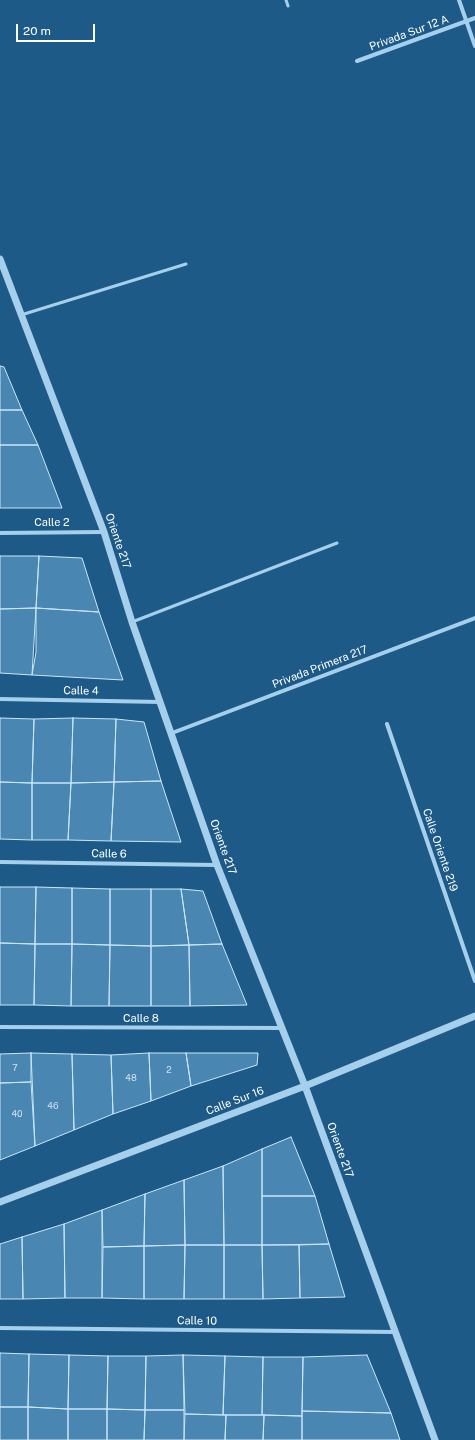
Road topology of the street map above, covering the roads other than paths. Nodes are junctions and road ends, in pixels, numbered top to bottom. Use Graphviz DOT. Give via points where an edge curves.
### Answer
graph roads {
  1 [pos="286,0"];
  2 [pos="459,0"];
  3 [pos="288,6"];
  4 [pos="475,18"];
  5 [pos="466,21"];
  6 [pos="475,46"];
  7 [pos="357,62"];
  8 [pos="0,259"];
  9 [pos="186,264"];
  10 [pos="21,315"];
  11 [pos="104,532"];
  12 [pos="0,533"];
  13 [pos="337,543"];
  14 [pos="475,618"];
  15 [pos="132,622"];
  16 [pos="0,699"];
  17 [pos="161,702"];
  18 [pos="387,724"];
  19 [pos="172,733"];
  20 [pos="0,862"];
  21 [pos="218,865"];
  22 [pos="475,981"];
  23 [pos="475,1016"];
  24 [pos="0,1027"];
  25 [pos="282,1028"];
  26 [pos="305,1086"];
  27 [pos="0,1202"];
  28 [pos="0,1328"];
  29 [pos="395,1332"];
  30 [pos="434,1440"];
  1 -- 3 [label="lane"];
  2 -- 5 [label="street"];
  4 -- 5 [label="street, Privada Sur 12 A"];
  5 -- 6 [label="street"];
  5 -- 7 [label="street, Privada Sur 12 A"];
  8 -- 10 [label="street, Oriente 217"];
  9 -- 10 [label="lane"];
  10 -- 11 [label="street, Oriente 217"];
  11 -- 12 [label="street, Calle 2"];
  11 -- 15 [label="street, Oriente 217"];
  13 -- 15 [label="lane"];
  14 -- 19 [label="street, Privada Primera 217"];
  15 -- 17 [label="street, Oriente 217"];
  16 -- 17 [label="street, Calle 4"];
  17 -- 19 [label="street, Oriente 217"];
  18 -- 22 [label="street, Calle Oriente 219"];
  19 -- 21 [label="street, Oriente 217"];
  20 -- 21 [label="street, Calle 6"];
  21 -- 25 [label="street, Oriente 217"];
  23 -- 26 [label="street, Calle Sur 16"];
  24 -- 25 [label="street, Calle 8"];
  25 -- 26 [label="street, Oriente 217"];
  26 -- 27 [label="street, Calle Sur 16"];
  26 -- 29 [label="street, Oriente 217"];
  28 -- 29 [label="street, Calle 10"];
  29 -- 30 [label="street, Oriente 217"];
}
